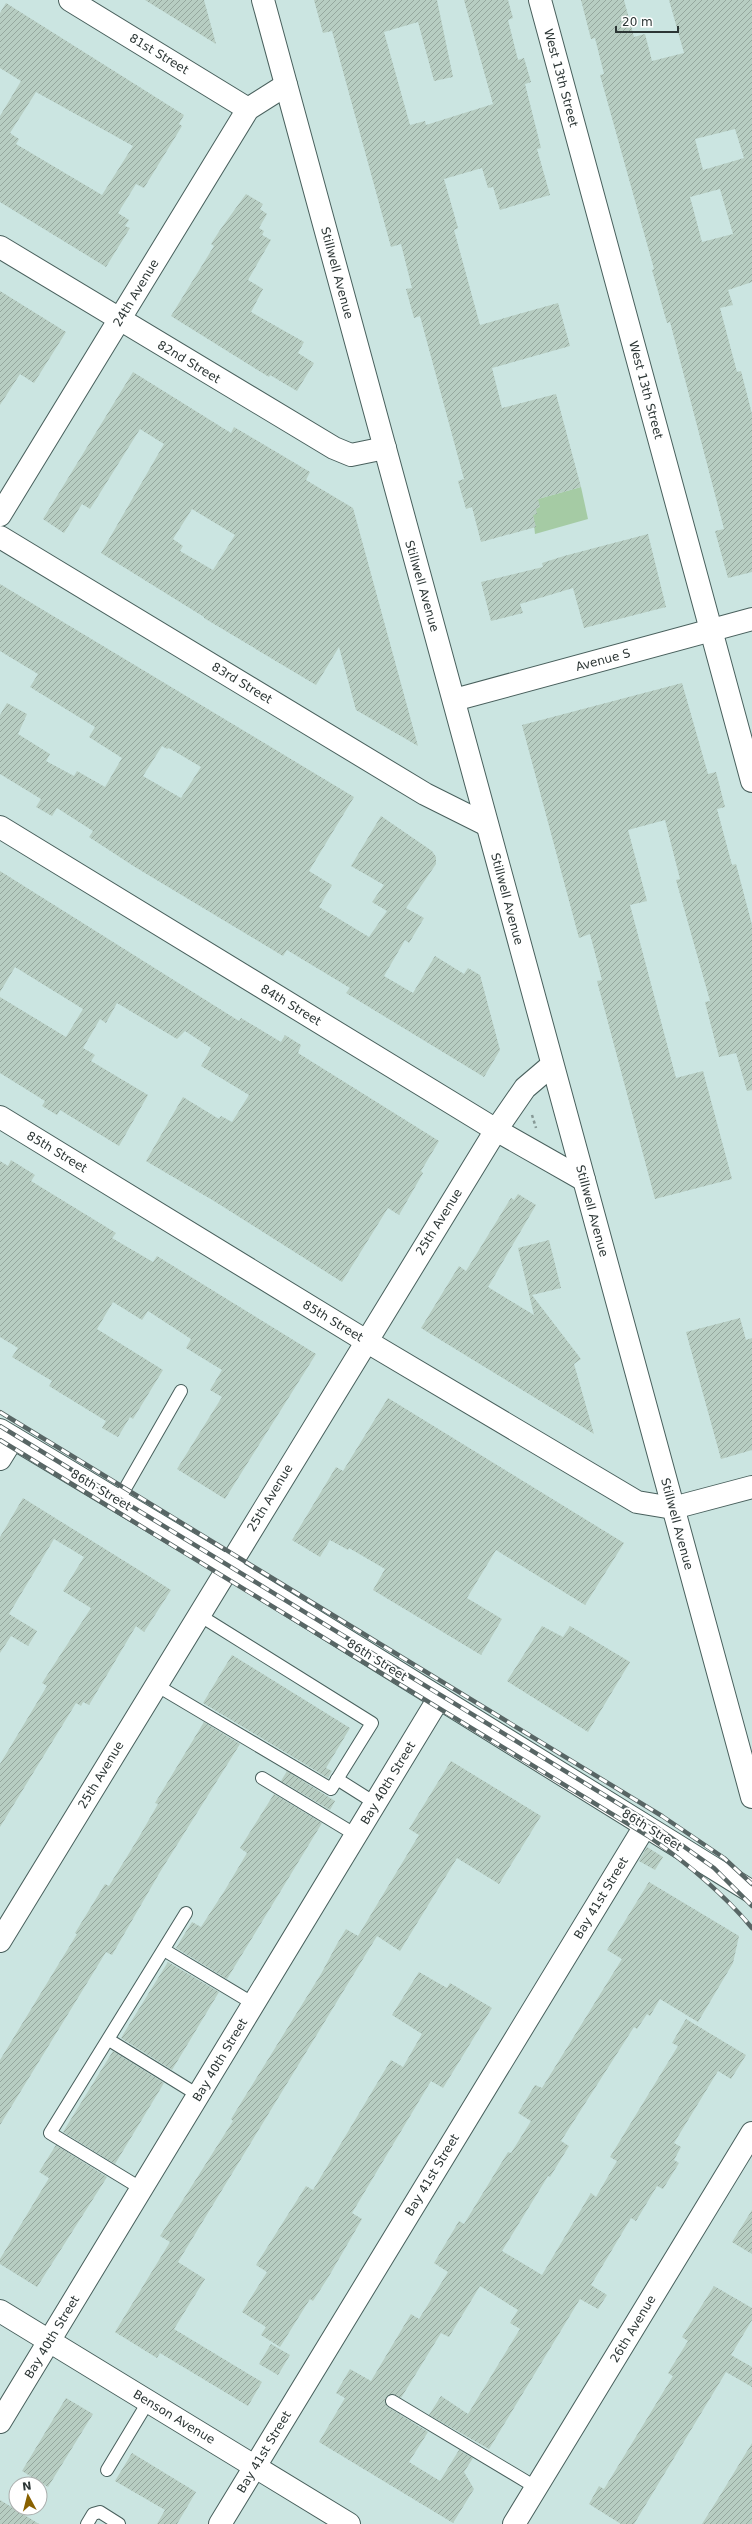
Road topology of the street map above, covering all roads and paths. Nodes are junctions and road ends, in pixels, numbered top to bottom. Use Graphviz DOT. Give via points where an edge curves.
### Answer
graph roads {
  1 [pos="70,0"];
  2 [pos="263,0"];
  3 [pos="540,0"];
  4 [pos="286,85"];
  5 [pos="248,109"];
  6 [pos="0,247"];
  7 [pos="120,320"];
  8 [pos="385,448"];
  9 [pos="0,515"];
  10 [pos="0,537"];
  11 [pos="752,619"];
  12 [pos="711,630"];
  13 [pos="454,700"];
  14 [pos="752,781"];
  15 [pos="487,825"];
  16 [pos="0,827"];
  17 [pos="552,1065"];
  18 [pos="531,1111"];
  19 [pos="0,1117"];
  20 [pos="496,1130"];
  21 [pos="537,1134"];
  22 [pos="584,1180"];
  23 [pos="366,1341"];
  24 [pos="182,1391"];
  25 [pos="7,1434"];
  26 [pos="0,1459"];
  27 [pos="752,1487"];
  28 [pos="118,1501"];
  29 [pos="673,1508"];
  30 [pos="228,1567"];
  31 [pos="199,1615"];
  32 [pos="156,1685"];
  33 [pos="439,1698"];
  34 [pos="262,1778"];
  35 [pos="337,1780"];
  36 [pos="752,1797"];
  37 [pos="375,1803"];
  38 [pos="644,1826"];
  39 [pos="356,1835"];
  40 [pos="752,1892"];
  41 [pos="186,1913"];
  42 [pos="0,1940"];
  43 [pos="164,1950"];
  44 [pos="254,2004"];
  45 [pos="109,2040"];
  46 [pos="198,2095"];
  47 [pos="752,2133"];
  48 [pos="142,2188"];
  49 [pos="0,2311"];
  50 [pos="49,2341"];
  51 [pos="392,2401"];
  52 [pos="148,2402"];
  53 [pos="0,2422"];
  54 [pos="255,2467"];
  55 [pos="107,2470"];
  56 [pos="537,2488"];
  57 [pos="87,2524"];
  58 [pos="119,2524"];
  59 [pos="220,2524"];
  60 [pos="349,2524"];
  61 [pos="514,2524"];
  1 -- 5 [label="street, 81st Street"];
  2 -- 4 [label="street, Stillwell Avenue"];
  3 -- 12 [label="street, West 13th Street"];
  4 -- 5 [label="street, 24th Avenue"];
  4 -- 8 [label="street, Stillwell Avenue"];
  5 -- 7 [label="street, 24th Avenue"];
  6 -- 7 [label="street, 82nd Street"];
  7 -- 8 [label="street, 82nd Street" via="334,448 351,455"];
  7 -- 9 [label="street, 24th Avenue"];
  8 -- 13 [label="street, Stillwell Avenue"];
  10 -- 15 [label="street, 83rd Street" via="425,794"];
  11 -- 12 [label="street, Avenue S"];
  12 -- 13 [label="street, Avenue S"];
  12 -- 14 [label="street, West 13th Street"];
  13 -- 15 [label="street, Stillwell Avenue"];
  15 -- 17 [label="street, Stillwell Avenue"];
  16 -- 20 [label="street, 84th Street"];
  17 -- 20 [label="street, 25th Avenue" via="525,1088"];
  17 -- 22 [label="street, Stillwell Avenue"];
  18 -- 21 [label="path"];
  19 -- 23 [label="street, 85th Street"];
  20 -- 22 [label="street, 84th Street"];
  20 -- 23 [label="street, 25th Avenue"];
  22 -- 29 [label="street, Stillwell Avenue"];
  23 -- 29 [label="street, 85th Street" via="637,1502"];
  23 -- 30 [label="street, 25th Avenue"];
  24 -- 28 [label="lane"];
  25 -- 26 [label="street"];
  25 -- 28 [label="street, 86th Street"];
  27 -- 29 [label="street"];
  28 -- 30 [label="street, 86th Street"];
  29 -- 36 [label="street, Stillwell Avenue"];
  30 -- 31 [label="street, 25th Avenue"];
  30 -- 33 [label="street, 86th Street"];
  31 -- 32 [label="street, 25th Avenue"];
  31 -- 35 [label="lane" via="372,1723"];
  32 -- 35 [label="lane" via="331,1789"];
  32 -- 42 [label="street, 25th Avenue"];
  33 -- 37 [label="street, Bay 40th Street"];
  33 -- 38 [label="street, 86th Street"];
  34 -- 39 [label="lane"];
  35 -- 37 [label="lane"];
  37 -- 39 [label="street, Bay 40th Street"];
  38 -- 40 [label="street, 86th Street"];
  38 -- 54 [label="street, Bay 41st Street"];
  39 -- 44 [label="street, Bay 40th Street"];
  41 -- 43 [label="lane"];
  43 -- 44 [label="lane"];
  43 -- 45 [label="lane"];
  44 -- 46 [label="street, Bay 40th Street"];
  45 -- 46 [label="lane"];
  45 -- 48 [label="lane" via="50,2133"];
  46 -- 48 [label="street, Bay 40th Street"];
  47 -- 56 [label="street, 26th Avenue"];
  48 -- 50 [label="street, Bay 40th Street"];
  49 -- 50 [label="street, Benson Avenue"];
  50 -- 52 [label="street, Benson Avenue"];
  50 -- 53 [label="street, Bay 40th Street"];
  51 -- 56 [label="lane"];
  52 -- 54 [label="street, Benson Avenue"];
  52 -- 55 [label="lane"];
  54 -- 59 [label="street, Bay 41st Street"];
  54 -- 60 [label="street, Benson Avenue"];
  56 -- 61 [label="street, 26th Avenue"];
  57 -- 58 [label="lane" via="93,2514 100,2512"];
}
